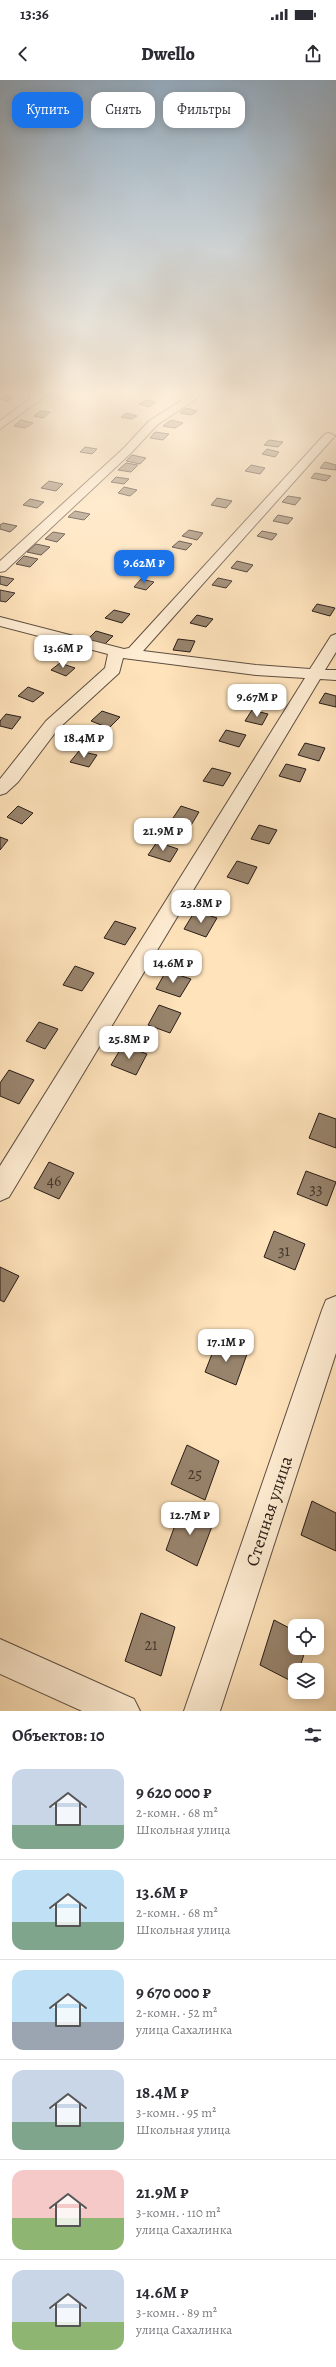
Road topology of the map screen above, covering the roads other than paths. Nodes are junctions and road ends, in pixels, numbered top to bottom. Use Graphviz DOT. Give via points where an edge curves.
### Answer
graph roads {
  1 [pos="111,466"];
  2 [pos="302,466"];
  3 [pos="0,568"];
  4 [pos="0,621"];
  5 [pos="336,639"];
  6 [pos="121,653"];
  7 [pos="314,675"];
  8 [pos="336,675"];
  9 [pos="0,789"];
  10 [pos="0,1188"];
  11 [pos="336,1310"];
  12 [pos="0,1656"];
  13 [pos="122,1711"];
  14 [pos="202,1711"];
  1 -- 3 [label="street"];
  2 -- 6 [label="street" via="134,651"];
  4 -- 6 [label="street"];
  5 -- 7 [label="street"];
  6 -- 7 [label="street"];
  6 -- 9 [label="street" via="112,670 52,725 12,778"];
  7 -- 8 [label="street"];
  7 -- 10 [label="street" via="216,839"];
  11 -- 14 [label="street, Степная улица"];
  12 -- 13 [label="street"];
}
